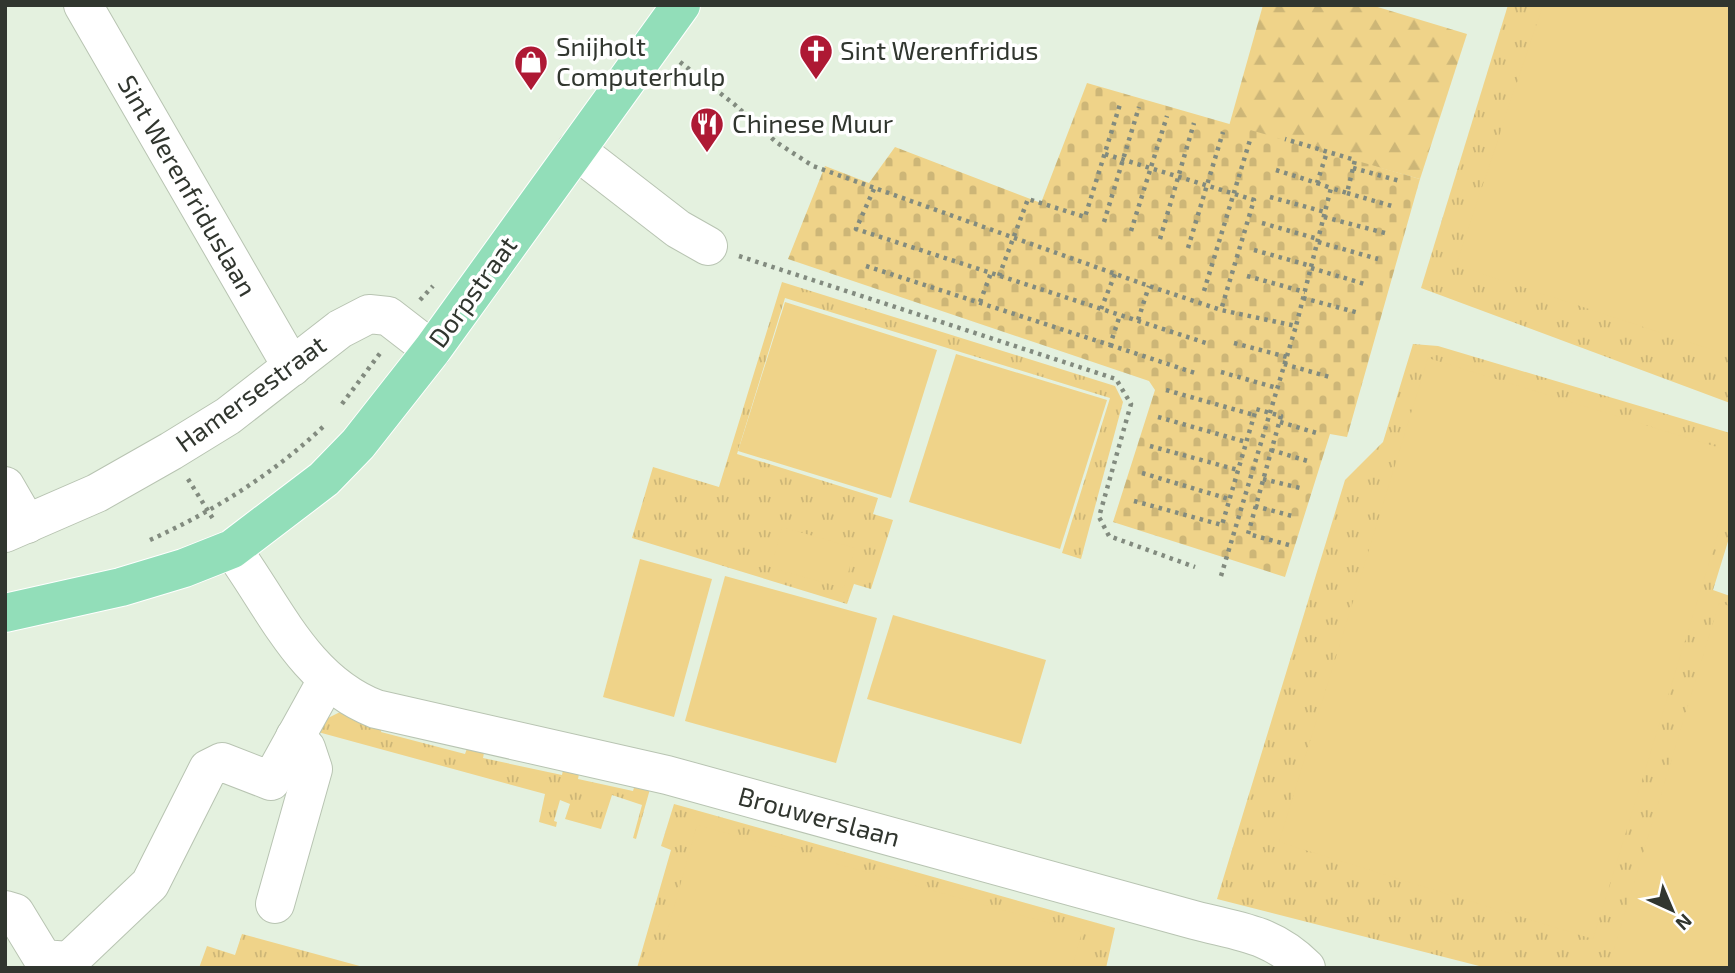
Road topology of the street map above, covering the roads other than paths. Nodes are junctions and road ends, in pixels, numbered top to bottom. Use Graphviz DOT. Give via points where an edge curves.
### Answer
graph roads {
  1 [pos="83,5"];
  2 [pos="681,5"];
  3 [pos="576,150"];
  4 [pos="708,246"];
  5 [pos="432,350"];
  6 [pos="292,367"];
  7 [pos="5,486"];
  8 [pos="16,529"];
  9 [pos="233,549"];
  10 [pos="5,613"];
  11 [pos="327,680"];
  12 [pos="295,737"];
  13 [pos="275,904"];
  14 [pos="5,911"];
  15 [pos="1306,968"];
  1 -- 6 [label="street, Sint Werenfriduslaan"];
  2 -- 3 [label="main road, Dorpstraat"];
  3 -- 4 [label="street" via="678,229"];
  3 -- 5 [label="main road, Dorpstraat"];
  5 -- 6 [label="street, Hamersestraat" via="388,316 369,314 340,329"];
  5 -- 9 [label="main road, Dorpstraat" via="342,462"];
  6 -- 8 [label="street, Hamersestraat" via="228,416 171,451 97,493"];
  7 -- 8 [label="street"];
  9 -- 10 [label="main road" via="134,583"];
  9 -- 11 [label="street, Brouwerslaan" via="304,657"];
  11 -- 12 [label="street"];
  11 -- 15 [label="street, Brouwerslaan" via="376,709 667,775 1264,937 1293,954"];
  12 -- 13 [label="street" via="306,747 313,769"];
  12 -- 14 [label="street" via="271,781 222,762 208,769 150,884 69,961 43,958 15,913"];
}
